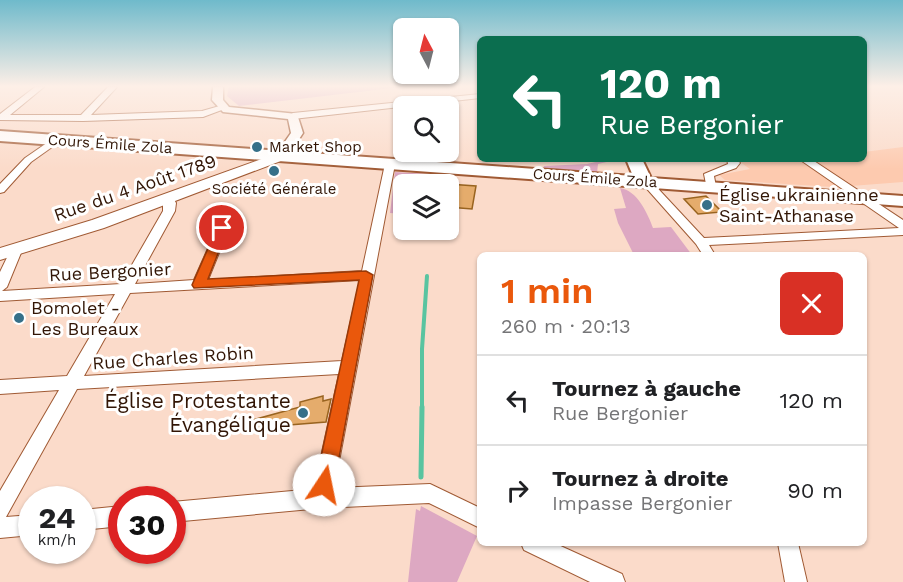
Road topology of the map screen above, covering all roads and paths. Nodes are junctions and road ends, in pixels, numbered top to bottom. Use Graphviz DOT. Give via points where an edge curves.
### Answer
graph roads {
  1 [pos="87,114"];
  2 [pos="198,114"];
  3 [pos="277,114"];
  4 [pos="310,114"];
  5 [pos="293,116"];
  6 [pos="0,117"];
  7 [pos="83,118"];
  8 [pos="0,136"];
  9 [pos="57,140"];
  10 [pos="281,156"];
  11 [pos="635,162"];
  12 [pos="734,162"];
  13 [pos="809,162"];
  14 [pos="390,164"];
  15 [pos="645,181"];
  16 [pos="711,187"];
  17 [pos="0,190"];
  18 [pos="168,198"];
  19 [pos="863,198"];
  20 [pos="903,201"];
  21 [pos="903,225"];
  22 [pos="222,228"];
  23 [pos="903,231"];
  24 [pos="701,242"];
  25 [pos="17,248"];
  26 [pos="708,252"];
  27 [pos="0,254"];
  28 [pos="366,275"];
  29 [pos="199,285"];
  30 [pos="0,287"];
  31 [pos="124,289"];
  32 [pos="0,296"];
  33 [pos="348,367"];
  34 [pos="73,384"];
  35 [pos="0,387"];
  36 [pos="322,498"];
  37 [pos="0,510"];
  38 [pos="186,511"];
  39 [pos="477,516"];
  40 [pos="18,526"];
  41 [pos="0,528"];
  42 [pos="538,546"];
  43 [pos="789,546"];
  44 [pos="614,582"];
  45 [pos="796,582"];
  1 -- 7 [label="street"];
  2 -- 7 [label="street"];
  3 -- 5 [label="street"];
  4 -- 5 [label="street"];
  5 -- 10 [label="street" via="297,132"];
  6 -- 7 [label="street"];
  8 -- 9 [label="main road, Cours Émile Zola"];
  9 -- 10 [label="main road, Cours Émile Zola"];
  9 -- 17 [label="street" via="28,160"];
  10 -- 14 [label="main road, Cours Émile Zola"];
  10 -- 18 [label="main road, Rue du 4 Août 1789"];
  11 -- 15 [label="main road"];
  12 -- 16 [label="street" via="708,174"];
  13 -- 19 [label="street"];
  14 -- 15 [label="main road, Cours Émile Zola"];
  14 -- 28 [label="street"];
  15 -- 16 [label="main road, Cours Émile Zola"];
  15 -- 24 [label="street"];
  16 -- 19 [label="main road, Cours Émile Zola"];
  18 -- 25 [label="main road, Rue du 4 Août 1789"];
  18 -- 31 [label="street" via="169,211"];
  19 -- 20 [label="main road, Cours Émile Zola"];
  19 -- 21 [label="street"];
  22 -- 29 [label="street"];
  23 -- 24 [label="street"];
  24 -- 26 [label="street"];
  25 -- 27 [label="main road, Rue du 4 Août 1789"];
  25 -- 30 [label="street"];
  28 -- 29 [label="street, Rue Bergonier"];
  28 -- 33 [label="street"];
  29 -- 31 [label="street, Rue Bergonier"];
  31 -- 32 [label="street, Rue Bergonier"];
  31 -- 34 [label="street"];
  33 -- 34 [label="street, Rue Charles Robin"];
  33 -- 36 [label="street"];
  34 -- 35 [label="street, Rue Charles Robin"];
  34 -- 37 [label="street"];
  36 -- 38 [label="street"];
  36 -- 39 [label="street" via="430,493"];
  40 -- 41 [label="street"];
  42 -- 44 [label="street"];
  43 -- 45 [label="street"];
}
